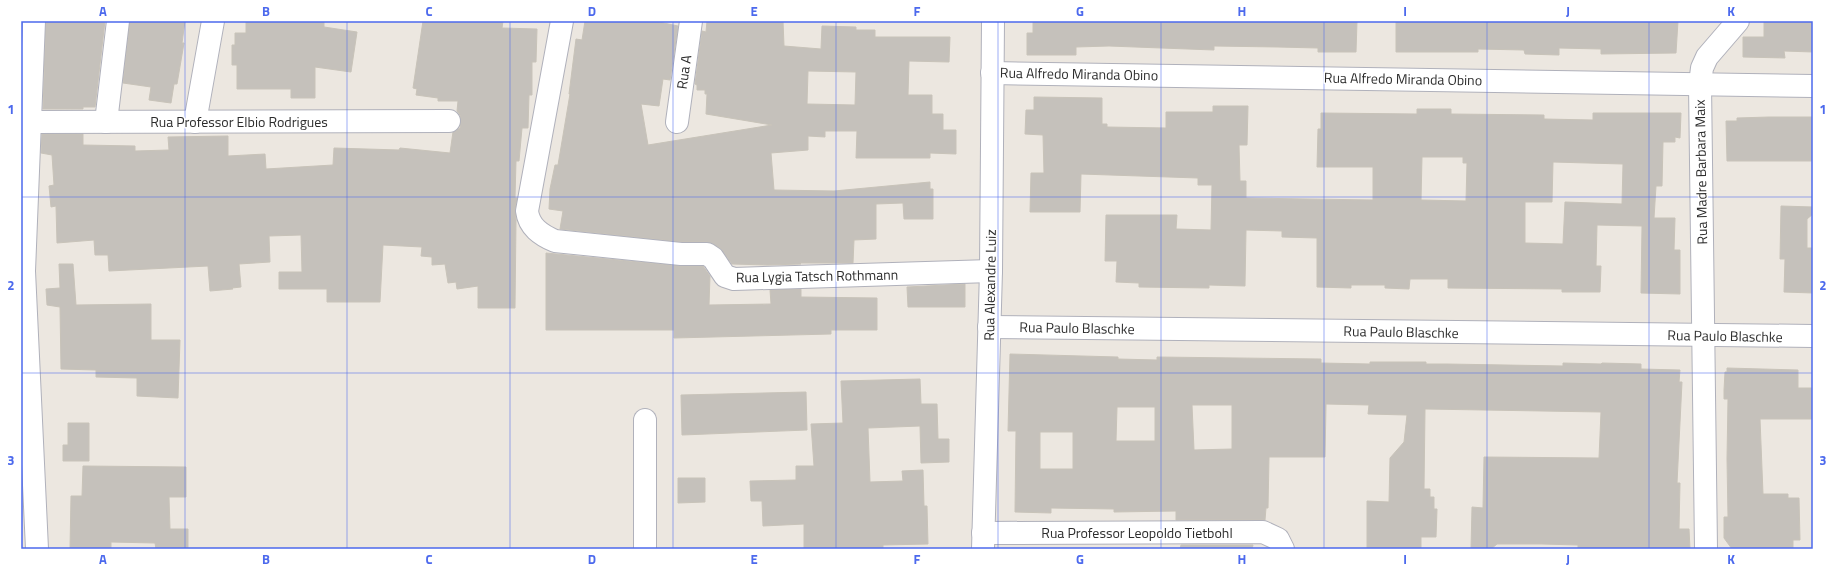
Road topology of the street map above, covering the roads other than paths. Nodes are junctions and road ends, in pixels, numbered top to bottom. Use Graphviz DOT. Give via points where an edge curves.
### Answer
graph roads {
  1 [pos="34,21"];
  2 [pos="118,21"];
  3 [pos="213,21"];
  4 [pos="562,21"];
  5 [pos="691,21"];
  6 [pos="993,21"];
  7 [pos="1738,21"];
  8 [pos="992,73"];
  9 [pos="1700,84"];
  10 [pos="1813,86"];
  11 [pos="448,121"];
  12 [pos="29,122"];
  13 [pos="106,122"];
  14 [pos="195,122"];
  15 [pos="677,122"];
  16 [pos="991,271"];
  17 [pos="989,327"];
  18 [pos="1704,336"];
  19 [pos="1813,336"];
  20 [pos="645,420"];
  21 [pos="983,541"];
  22 [pos="37,549"];
  23 [pos="645,549"];
  24 [pos="1283,549"];
  25 [pos="1706,549"];
  1 -- 12 [label="street"];
  2 -- 13 [label="street"];
  3 -- 14 [label="street"];
  4 -- 16 [label="street, Rua Lygia Tatsch Rothmann" via="527,211 529,223 537,230 556,241 681,254 707,254 713,258 725,276 734,280"];
  5 -- 15 [label="street, Rua A"];
  6 -- 8 [label="street, Rua Alexandre Luiz"];
  7 -- 9 [label="street, Rua Madre Barbara Maix" via="1707,57 1702,68"];
  8 -- 9 [label="street, Rua Alfredo Miranda Obino"];
  8 -- 16 [label="street, Rua Alexandre Luiz"];
  9 -- 10 [label="street, Rua Alfredo Miranda Obino"];
  9 -- 18 [label="street, Rua Madre Barbara Maix"];
  11 -- 14 [label="street, Rua Professor Elbio Rodrigues"];
  12 -- 13 [label="street, Rua Professor Elbio Rodrigues"];
  12 -- 22 [label="street" via="24,271"];
  13 -- 14 [label="street, Rua Professor Elbio Rodrigues"];
  16 -- 17 [label="street, Rua Alexandre Luiz"];
  17 -- 18 [label="street, Rua Paulo Blaschke"];
  17 -- 21 [label="street, Rua Alexandre Luiz"];
  18 -- 19 [label="street, Rua Paulo Blaschke"];
  18 -- 25 [label="street, Rua Madre Barbara Maix"];
  20 -- 23 [label="street"];
  21 -- 24 [label="street, Rua Professor Leopoldo Tietbohl" via="1263,532 1278,539"];
}
